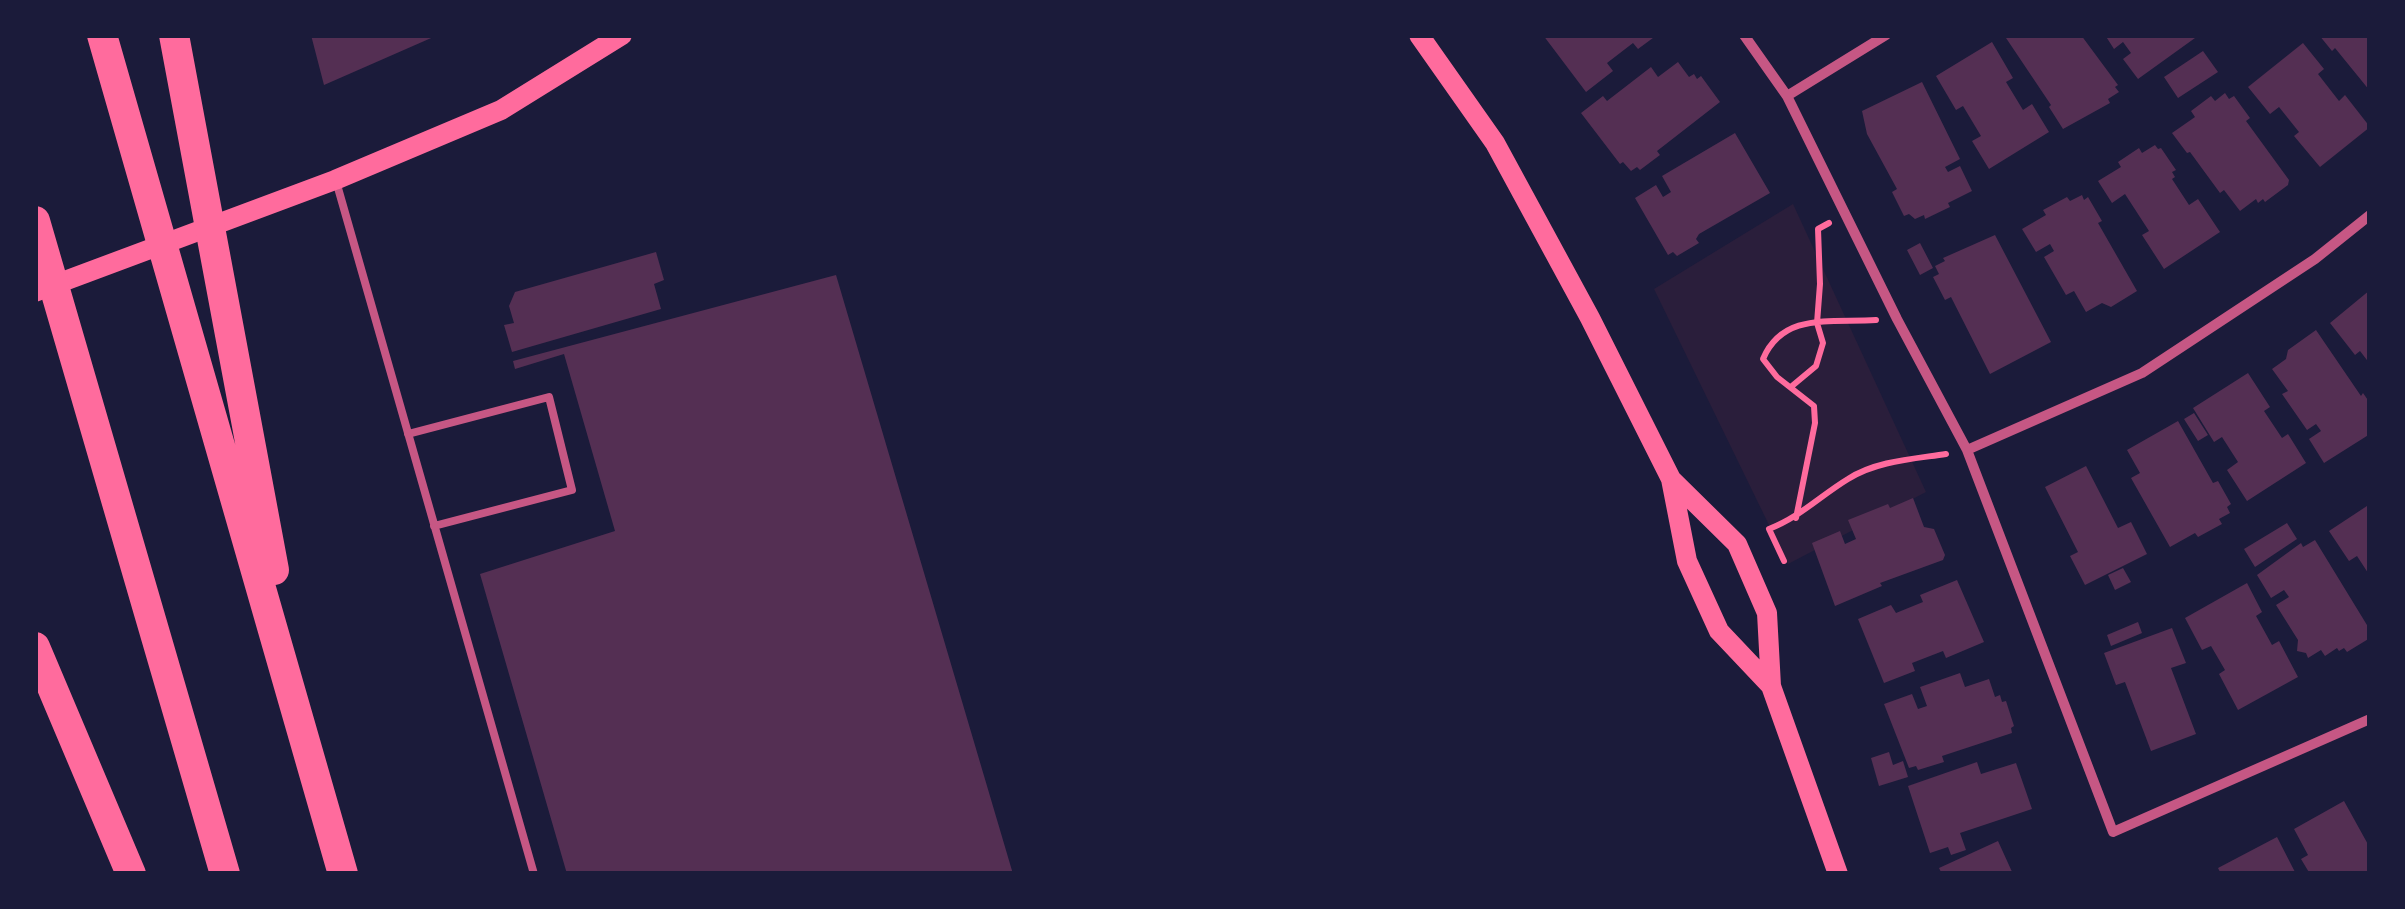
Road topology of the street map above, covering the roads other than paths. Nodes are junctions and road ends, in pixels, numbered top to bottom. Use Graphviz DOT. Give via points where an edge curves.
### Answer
graph roads {
  1 [pos="102,35"];
  2 [pos="174,35"];
  3 [pos="622,35"];
  4 [pos="1420,35"];
  5 [pos="1744,35"];
  6 [pos="1886,35"];
  7 [pos="1787,96"];
  8 [pos="335,180"];
  9 [pos="2370,215"];
  10 [pos="35,221"];
  11 [pos="35,292"];
  12 [pos="408,434"];
  13 [pos="1966,450"];
  14 [pos="1671,479"];
  15 [pos="434,526"];
  16 [pos="35,646"];
  17 [pos="1770,686"];
  18 [pos="2370,719"];
  19 [pos="312,765"];
  20 [pos="131,874"];
  21 [pos="225,874"];
  22 [pos="344,874"];
  23 [pos="534,874"];
  24 [pos="1838,874"];
  1 -- 19 [label="highway"];
  2 -- 19 [label="highway"];
  3 -- 8 [label="main road" via="501,110"];
  4 -- 14 [label="main road" via="1546,233"];
  5 -- 7 [label="street"];
  6 -- 7 [label="street"];
  7 -- 13 [label="street"];
  8 -- 11 [label="main road"];
  8 -- 12 [label="lane"];
  9 -- 13 [label="street" via="2142,374"];
  10 -- 21 [label="highway"];
  12 -- 15 [label="lane"];
  12 -- 15 [label="lane" via="549,396 572,490"];
  13 -- 18 [label="street" via="2113,832"];
  14 -- 17 [label="main road" via="1687,561 1719,632"];
  14 -- 17 [label="main road" via="1737,544 1767,614"];
  15 -- 23 [label="lane"];
  16 -- 20 [label="highway"];
  17 -- 24 [label="main road"];
  19 -- 22 [label="highway"];
}
